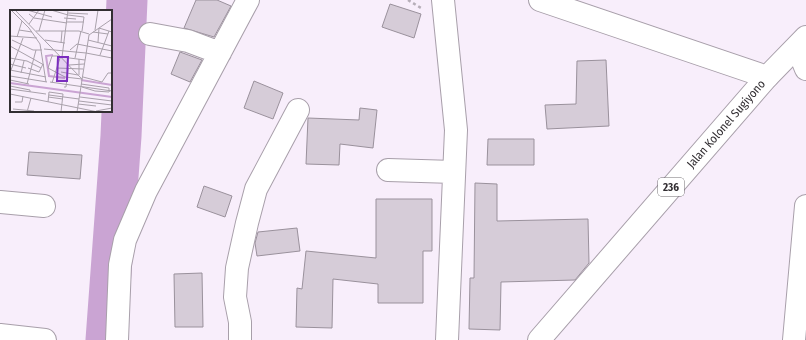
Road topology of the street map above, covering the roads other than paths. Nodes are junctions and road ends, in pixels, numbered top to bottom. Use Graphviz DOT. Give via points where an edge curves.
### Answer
graph roads {
  1 [pos="248,0"];
  2 [pos="443,0"];
  3 [pos="540,0"];
  4 [pos="567,4"];
  5 [pos="150,34"];
  6 [pos="220,53"];
  7 [pos="803,55"];
  8 [pos="767,77"];
  9 [pos="298,110"];
  10 [pos="388,170"];
  11 [pos="454,172"];
  12 [pos="0,202"];
  13 [pos="44,206"];
  14 [pos="806,206"];
  15 [pos="0,335"];
  16 [pos="45,340"];
  17 [pos="117,340"];
  18 [pos="240,340"];
  19 [pos="447,340"];
  20 [pos="539,340"];
  21 [pos="794,340"];
  1 -- 6 [label="street"];
  2 -- 11 [label="street" via="456,113"];
  3 -- 4 [label="street"];
  4 -- 8 [label="street"];
  5 -- 6 [label="street" via="188,41"];
  6 -- 17 [label="street" via="146,191 125,240 120,265"];
  7 -- 8 [label="street, Jalan Kolonel Sugiyono / 236"];
  8 -- 20 [label="street, Jalan Kolonel Sugiyono / 236"];
  9 -- 18 [label="street" via="256,189 247,223 237,268 235,297"];
  10 -- 11 [label="street"];
  11 -- 19 [label="street"];
  12 -- 13 [label="street"];
  14 -- 21 [label="street"];
  15 -- 16 [label="street"];
}
